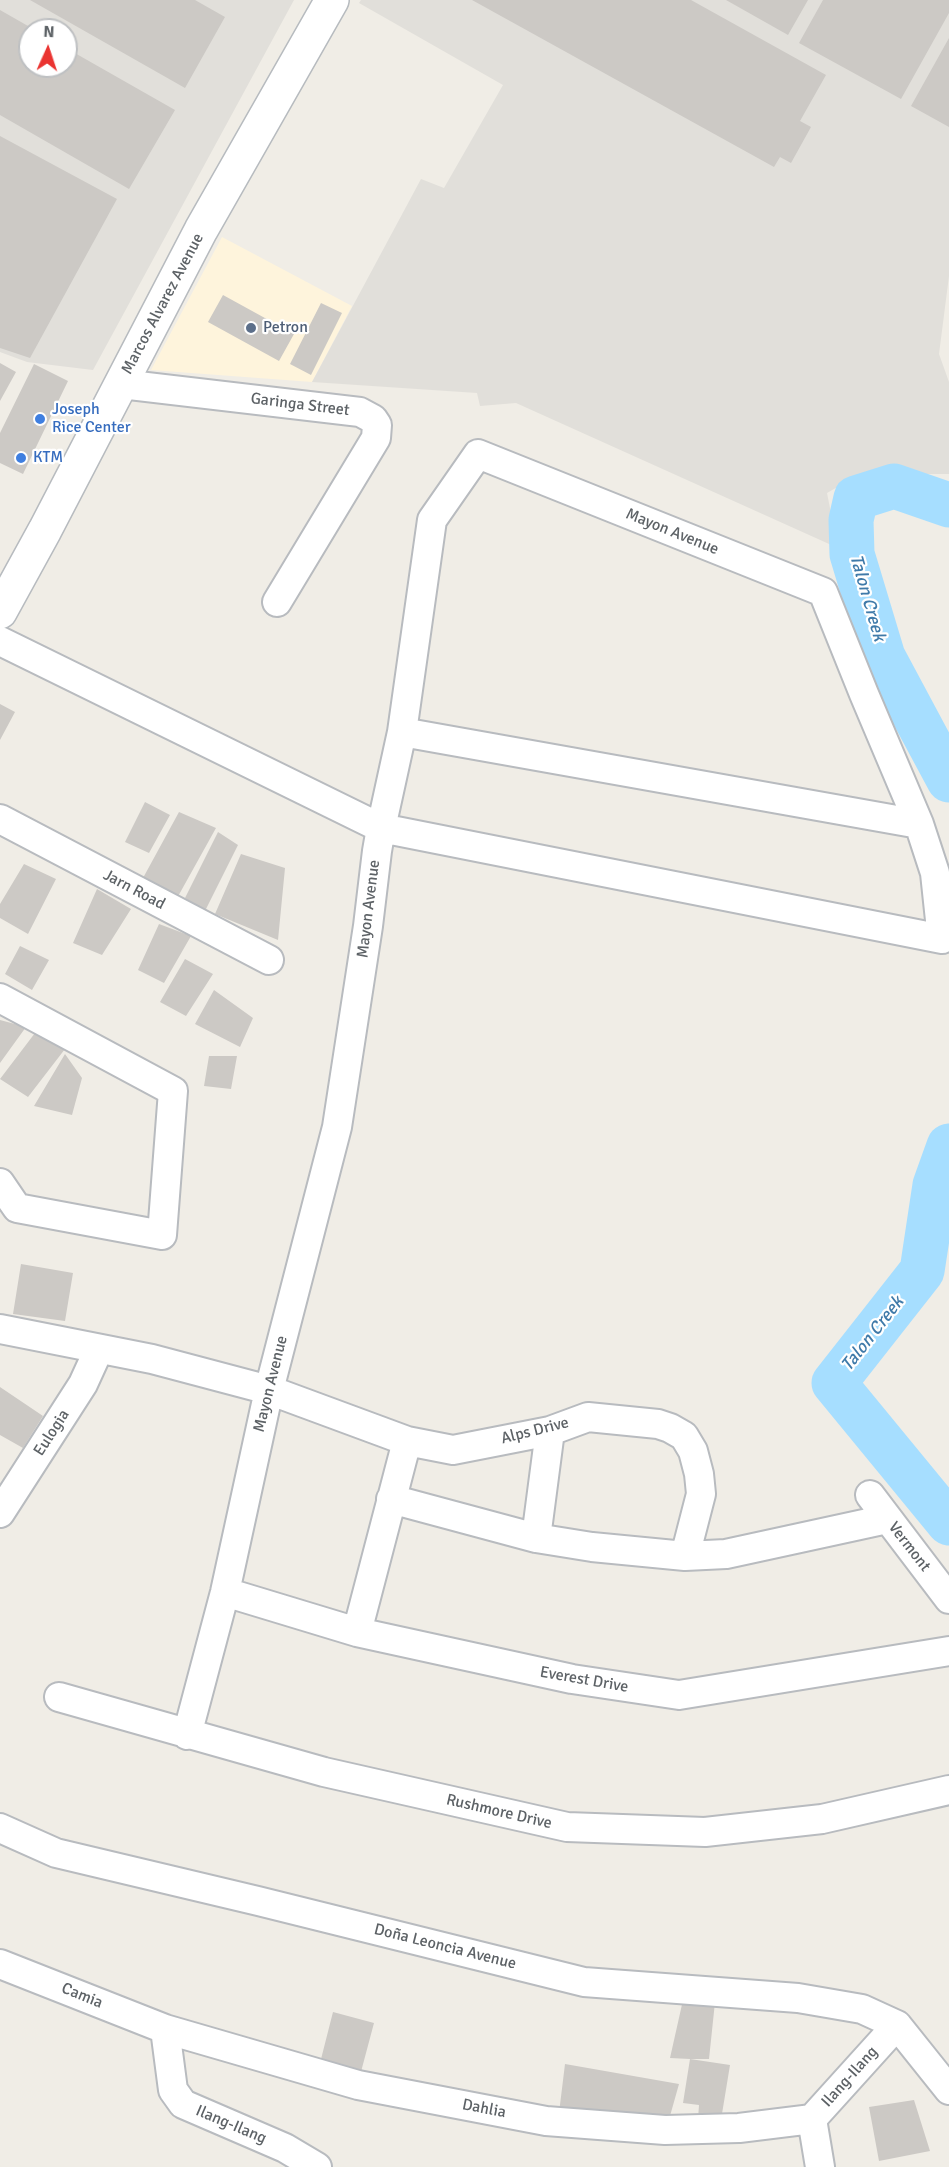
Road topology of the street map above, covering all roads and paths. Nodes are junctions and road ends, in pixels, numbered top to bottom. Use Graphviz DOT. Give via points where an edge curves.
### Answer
graph roads {
  1 [pos="332,0"];
  2 [pos="121,384"];
  3 [pos="277,602"];
  4 [pos="0,612"];
  5 [pos="0,641"];
  6 [pos="402,732"];
  7 [pos="0,819"];
  8 [pos="919,824"];
  9 [pos="381,828"];
  10 [pos="269,960"];
  11 [pos="0,998"];
  12 [pos="0,1183"];
  13 [pos="0,1329"];
  14 [pos="99,1349"];
  15 [pos="269,1390"];
  16 [pos="550,1431"];
  17 [pos="407,1441"];
  18 [pos="870,1495"];
  19 [pos="391,1499"];
  20 [pos="0,1513"];
  21 [pos="887,1519"];
  22 [pos="536,1538"];
  23 [pos="685,1556"];
  24 [pos="225,1592"];
  25 [pos="949,1599"];
  26 [pos="357,1632"];
  27 [pos="949,1651"];
  28 [pos="59,1697"];
  29 [pos="187,1735"];
  30 [pos="949,1790"];
  31 [pos="0,1828"];
  32 [pos="0,1964"];
  33 [pos="897,2025"];
  34 [pos="165,2029"];
  35 [pos="949,2090"];
  36 [pos="812,2119"];
  37 [pos="317,2167"];
  38 [pos="820,2167"];
  1 -- 2 [label="main road, Marcos Alvarez Avenue" via="201,230"];
  2 -- 3 [label="street, Garinga Street" via="360,412 373,419 377,425 376,438"];
  2 -- 4 [label="main road, Marcos Alvarez Avenue"];
  5 -- 9 [label="street"];
  6 -- 8 [label="street"];
  6 -- 8 [label="street, Mayon Avenue" via="432,520 478,454 823,592"];
  6 -- 9 [label="street, Mayon Avenue"];
  7 -- 10 [label="street, Jarn Road"];
  8 -- 9 [label="street" via="935,873 942,939"];
  9 -- 15 [label="street, Mayon Avenue" via="337,1127"];
  11 -- 12 [label="street" via="173,1091 162,1235 17,1208"];
  13 -- 14 [label="street"];
  14 -- 15 [label="street"];
  14 -- 20 [label="street, Eulogia" via="83,1384"];
  15 -- 17 [label="street, Alps Drive"];
  15 -- 24 [label="street, Mayon Avenue"];
  16 -- 17 [label="street, Alps Drive" via="453,1450"];
  16 -- 22 [label="street"];
  16 -- 23 [label="street, Alps Drive" via="588,1417 658,1424 684,1436 693,1451 701,1494"];
  17 -- 19 [label="street"];
  18 -- 21 [label="street, Vermont"];
  19 -- 22 [label="street"];
  19 -- 26 [label="street"];
  21 -- 23 [label="street" via="726,1554"];
  21 -- 25 [label="street, Vermont"];
  22 -- 23 [label="street"];
  24 -- 26 [label="street, Everest Drive"];
  24 -- 29 [label="street, Mayon Avenue"];
  26 -- 27 [label="street, Everest Drive" via="572,1679 679,1695"];
  28 -- 29 [label="street, Rushmore Drive"];
  29 -- 30 [label="street, Rushmore Drive" via="324,1772 567,1827 705,1832 822,1819"];
  31 -- 33 [label="street, Doña Leoncia Avenue" via="56,1853 584,1982 798,1998 862,2009"];
  32 -- 34 [label="street, Camia"];
  33 -- 35 [label="street"];
  33 -- 36 [label="street, Ilang-Ilang"];
  34 -- 36 [label="street, Dahlia" via="361,2085 546,2121 665,2130 739,2128"];
  34 -- 37 [label="street, Ilang-Ilang" via="172,2090 183,2104 285,2148"];
  36 -- 38 [label="street, Ilang-Ilang"];
}
